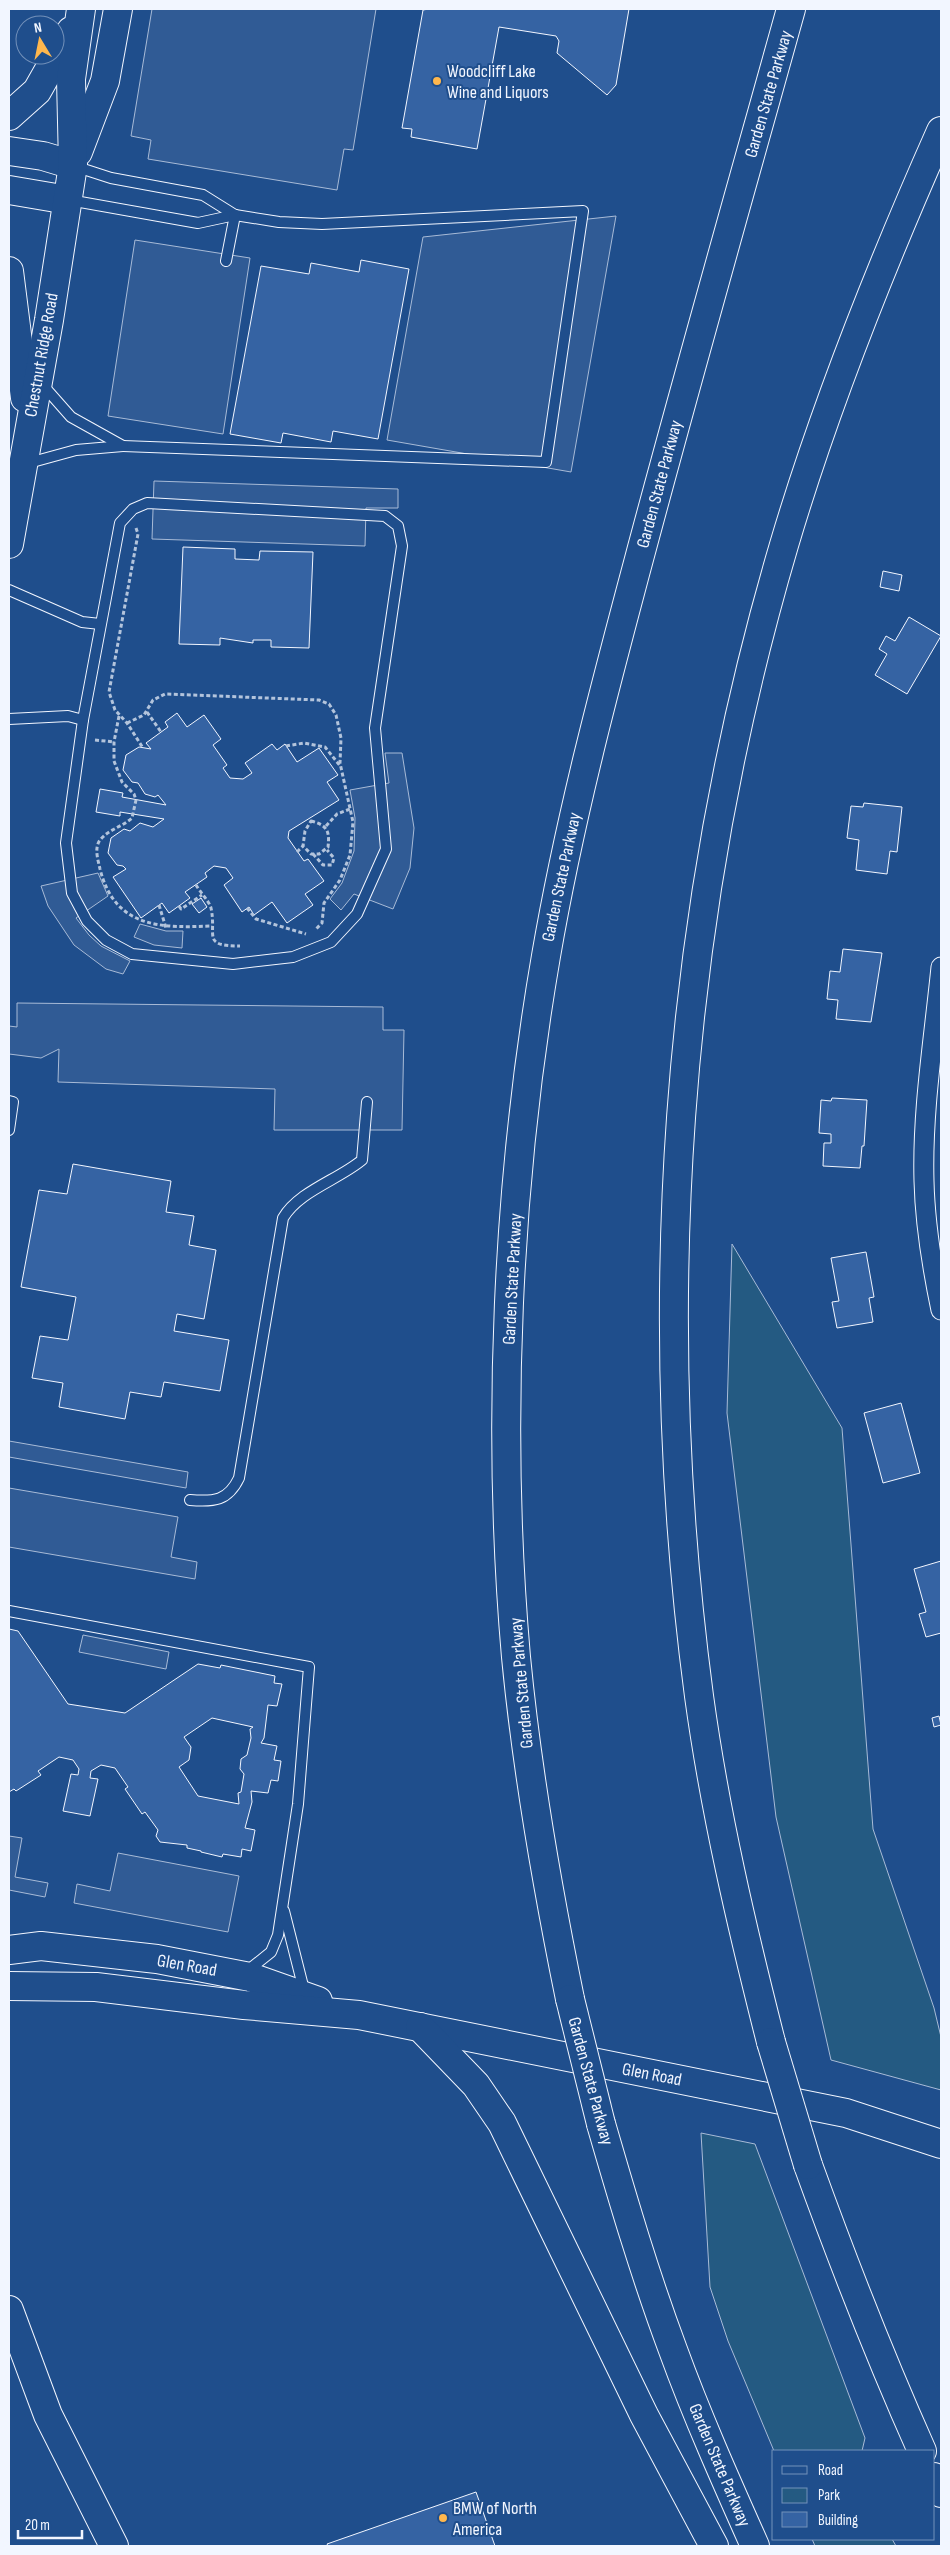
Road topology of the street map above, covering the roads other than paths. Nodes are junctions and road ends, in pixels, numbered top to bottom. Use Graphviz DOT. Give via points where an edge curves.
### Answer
graph roads {
  1 [pos="118,9"];
  2 [pos="792,9"];
  3 [pos="80,13"];
  4 [pos="9,116"];
  5 [pos="941,131"];
  6 [pos="9,151"];
  7 [pos="73,166"];
  8 [pos="9,190"];
  9 [pos="68,200"];
  10 [pos="235,215"];
  11 [pos="226,261"];
  12 [pos="9,271"];
  13 [pos="37,379"];
  14 [pos="28,428"];
  15 [pos="123,446"];
  16 [pos="22,465"];
  17 [pos="9,544"];
  18 [pos="9,590"];
  19 [pos="100,624"];
  20 [pos="9,719"];
  21 [pos="83,720"];
  22 [pos="941,967"];
  23 [pos="9,1101"];
  24 [pos="367,1102"];
  25 [pos="9,1130"];
  26 [pos="941,1310"];
  27 [pos="190,1500"];
  28 [pos="9,1611"];
  29 [pos="283,1910"];
  30 [pos="9,1942"];
  31 [pos="41,1946"];
  32 [pos="9,1950"];
  33 [pos="242,1975"];
  34 [pos="9,1986"];
  35 [pos="305,1998"];
  36 [pos="359,2015"];
  37 [pos="420,2027"];
  38 [pos="941,2144"];
  39 [pos="9,2310"];
  40 [pos="9,2356"];
  41 [pos="48,2415"];
  42 [pos="922,2450"];
  43 [pos="935,2479"];
  44 [pos="941,2493"];
  45 [pos="114,2546"];
  46 [pos="714,2546"];
  47 [pos="755,2546"];
  1 -- 7 [label="main road, Chestnut Ridge Road" via="105,81"];
  2 -- 47 [label="main road, Garden State Parkway, bridge" via="594,728 545,956 517,1189 509,1305 507,1420 516,1655 547,1887 570,1999 601,2124 672,2349 715,2458"];
  3 -- 4 [label="main road" via="37,92"];
  3 -- 7 [label="main road, Chestnut Ridge Road" via="71,79"];
  5 -- 42 [label="main road, bridge" via="857,330 818,438 784,546 727,774 706,889 680,1119 673,1350 677,1468 699,1698 718,1813 742,1927 771,2042 808,2164 846,2273"];
  6 -- 7 [label="main road" via="43,156"];
  7 -- 9 [label="main road, Chestnut Ridge Road"];
  7 -- 10 [label="lane" via="111,178 203,195"];
  8 -- 9 [label="main road"];
  9 -- 10 [label="lane" via="198,223"];
  9 -- 13 [label="main road, Chestnut Ridge Road"];
  10 -- 11 [label="lane"];
  10 -- 15 [label="lane" via="322,224 583,211 546,462"];
  12 -- 14 [label="main road"];
  13 -- 14 [label="main road, Chestnut Ridge Road"];
  13 -- 15 [label="lane" via="72,417"];
  14 -- 16 [label="main road, Chestnut Ridge Road"];
  15 -- 16 [label="lane" via="76,450"];
  16 -- 17 [label="main road, Chestnut Ridge Road"];
  18 -- 19 [label="lane" via="82,622"];
  19 -- 21 [label="lane"];
  19 -- 21 [label="lane" via="120,523 147,503 384,516 398,526 402,546 375,728 386,849 357,914 331,942 293,956 233,964 132,954 106,940 87,921 72,893 68,869 66,842"];
  20 -- 21 [label="lane" via="68,716"];
  22 -- 26 [label="street" via="924,1141 924,1181 931,1258"];
  23 -- 25 [label="lane" via="13,1102"];
  24 -- 27 [label="lane" via="362,1160 294,1203 283,1218 239,1478 233,1491 222,1498"];
  28 -- 29 [label="lane" via="309,1667 298,1804"];
  29 -- 33 [label="lane" via="271,1952"];
  29 -- 35 [label="lane"];
  30 -- 31 [label="main road"];
  31 -- 32 [label="main road, Glen Road"];
  31 -- 33 [label="main road, Glen Road" via="157,1960"];
  33 -- 35 [label="main road, Glen Road"];
  34 -- 36 [label="main road, Glen Road" via="96,1987"];
  35 -- 36 [label="main road, Glen Road"];
  36 -- 37 [label="main road, Glen Road"];
  37 -- 38 [label="main road, Glen Road" via="846,2113"];
  37 -- 46 [label="main road" via="476,2085 502,2123 644,2415"];
  39 -- 41 [label="main road"];
  40 -- 41 [label="main road"];
  41 -- 45 [label="main road"];
  43 -- 44 [label="main road"];
}
